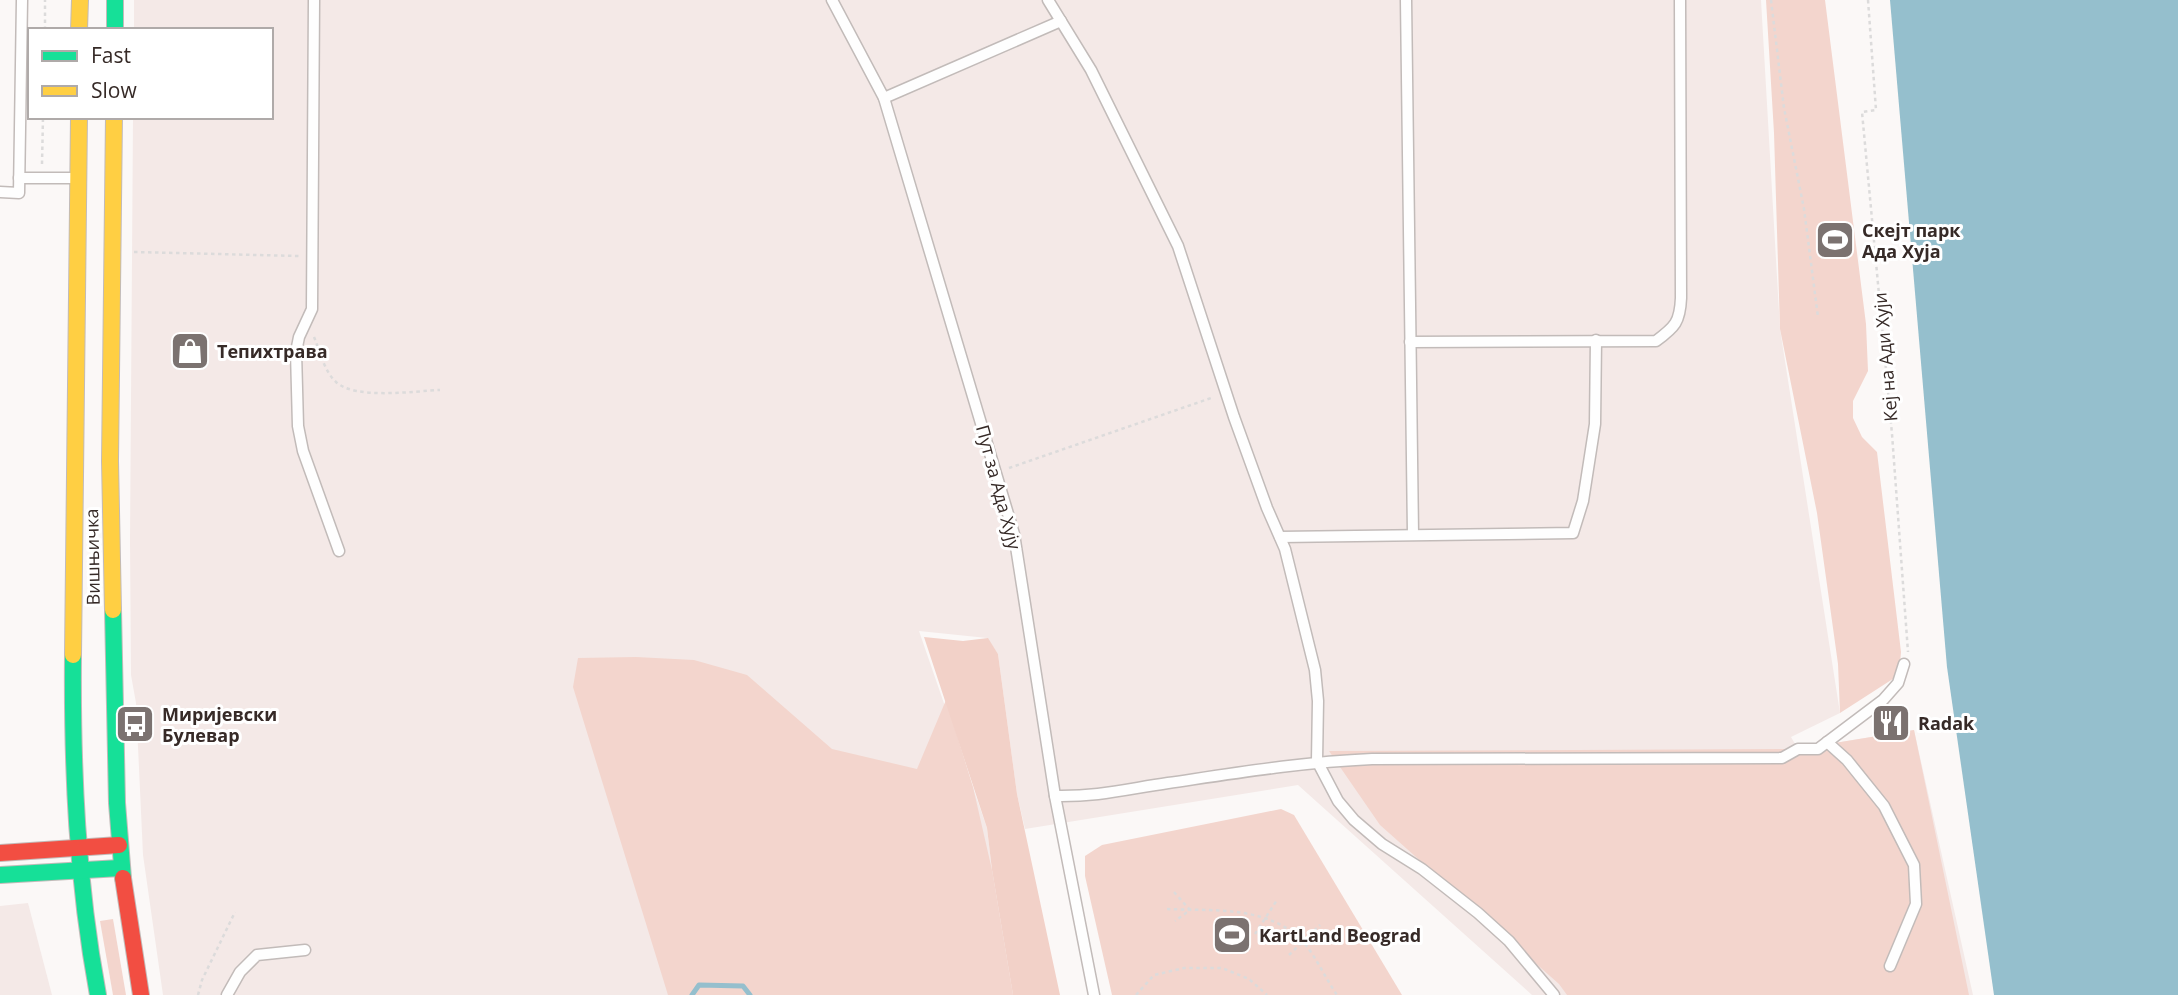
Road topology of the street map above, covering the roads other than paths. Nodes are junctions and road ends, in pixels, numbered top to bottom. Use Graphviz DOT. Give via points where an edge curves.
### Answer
graph roads {
  1 [pos="22,0"];
  2 [pos="80,0"];
  3 [pos="115,0"];
  4 [pos="314,0"];
  5 [pos="832,0"];
  6 [pos="1048,0"];
  7 [pos="1406,0"];
  8 [pos="1680,0"];
  9 [pos="1061,21"];
  10 [pos="79,28"];
  11 [pos="115,28"];
  12 [pos="884,98"];
  13 [pos="79,119"];
  14 [pos="114,119"];
  15 [pos="19,178"];
  16 [pos="78,178"];
  17 [pos="0,192"];
  18 [pos="1596,340"];
  19 [pos="1410,342"];
  20 [pos="1413,534"];
  21 [pos="1280,537"];
  22 [pos="340,551"];
  23 [pos="1904,664"];
  24 [pos="1827,742"];
  25 [pos="1317,761"];
  26 [pos="1055,796"];
  27 [pos="119,845"];
  28 [pos="76,847"];
  29 [pos="0,853"];
  30 [pos="120,868"];
  31 [pos="78,870"];
  32 [pos="0,875"];
  33 [pos="305,950"];
  34 [pos="1890,966"];
  35 [pos="99,995"];
  36 [pos="141,995"];
  37 [pos="227,995"];
  38 [pos="1094,995"];
  39 [pos="1554,995"];
  1 -- 15 [label="lane"];
  2 -- 10 [label="main road"];
  3 -- 11 [label="main road"];
  4 -- 22 [label="lane" via="312,309 296,352 298,426"];
  5 -- 12 [label="lane, Пут за Ада Хују"];
  6 -- 9 [label="lane"];
  7 -- 19 [label="lane"];
  8 -- 18 [label="lane" via="1680,316 1656,341"];
  9 -- 12 [label="lane"];
  9 -- 21 [label="lane" via="1091,70 1178,246"];
  12 -- 26 [label="lane, Пут за Ада Хују" via="1014,534"];
  13 -- 16 [label="main road, Вишњичка"];
  14 -- 27 [label="main road, Вишњичка" via="110,461"];
  15 -- 16 [label="lane"];
  15 -- 17 [label="lane" via="19,193"];
  16 -- 28 [label="main road, Вишњичка" via="72,673"];
  18 -- 19 [label="lane"];
  18 -- 20 [label="lane" via="1595,424 1573,533"];
  19 -- 20 [label="lane"];
  20 -- 21 [label="lane"];
  21 -- 25 [label="lane" via="1315,670"];
  23 -- 24 [label="lane" via="1883,700"];
  24 -- 25 [label="lane" via="1818,749 1798,749 1782,758"];
  24 -- 34 [label="lane" via="1884,806 1914,865 1916,904"];
  25 -- 26 [label="lane" via="1102,796"];
  25 -- 39 [label="lane" via="1354,820 1478,913 1509,941"];
  26 -- 38 [label="lane, Пут за Ада Хују"];
  27 -- 28 [label="main road"];
  27 -- 30 [label="main road, Вишњичка"];
  28 -- 29 [label="main road"];
  28 -- 31 [label="main road, Вишњичка"];
  30 -- 31 [label="main road"];
  30 -- 36 [label="main road, Вишњичка"];
  31 -- 32 [label="main road"];
  31 -- 35 [label="main road, Вишњичка"];
  33 -- 37 [label="lane" via="257,956 240,972"];
}
